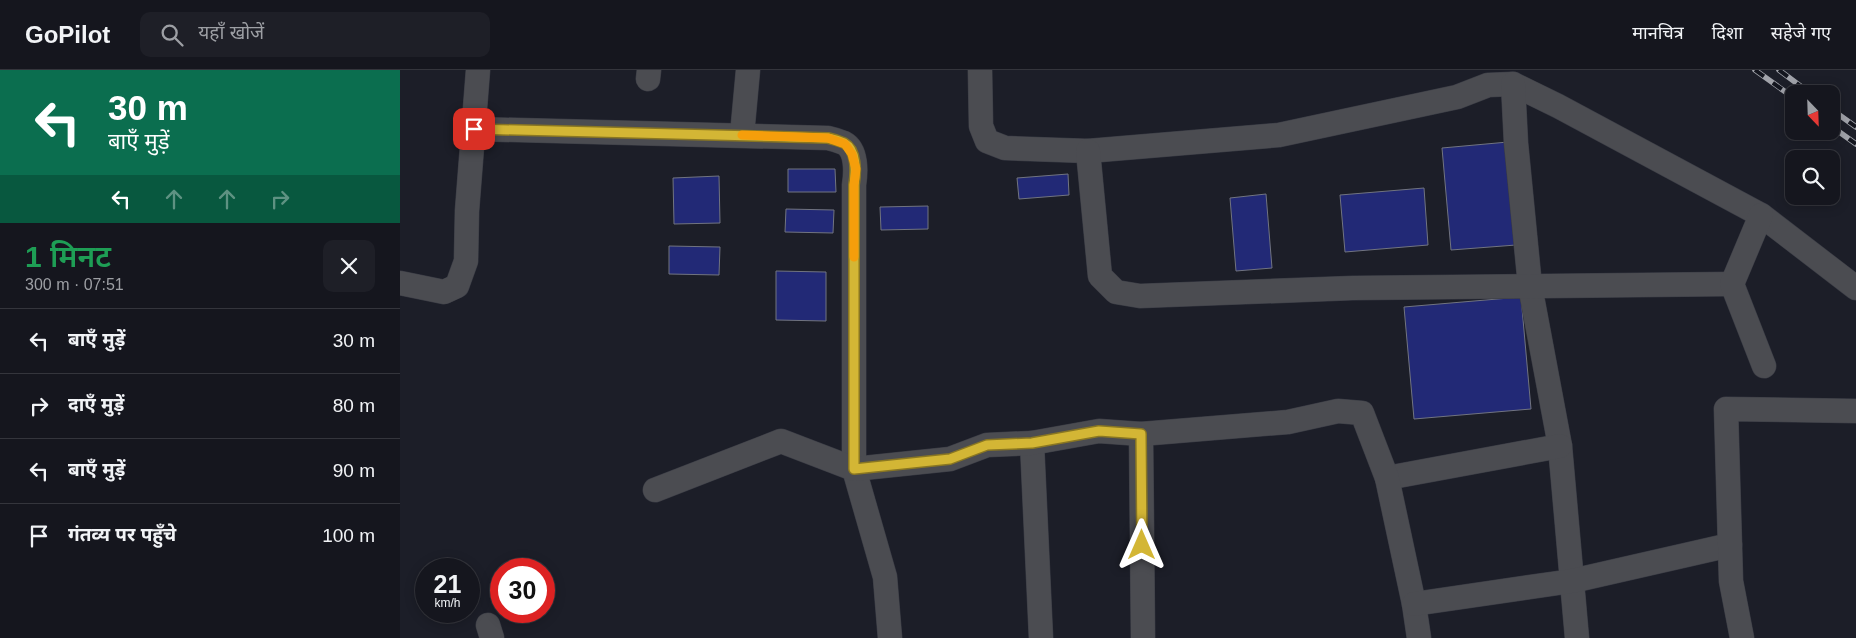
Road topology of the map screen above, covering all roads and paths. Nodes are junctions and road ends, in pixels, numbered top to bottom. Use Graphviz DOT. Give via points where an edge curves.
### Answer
graph roads {
  1 [pos="478,70"];
  2 [pos="748,70"];
  3 [pos="980,70"];
  4 [pos="1513,84"];
  5 [pos="474,129"];
  6 [pos="742,135"];
  7 [pos="1088,151"];
  8 [pos="1761,215"];
  9 [pos="400,282"];
  10 [pos="1732,284"];
  11 [pos="1530,286"];
  12 [pos="1856,288"];
  13 [pos="1764,366"];
  14 [pos="1856,411"];
  15 [pos="1141,434"];
  16 [pos="1032,443"];
  17 [pos="1560,446"];
  18 [pos="854,469"];
  19 [pos="1387,478"];
  20 [pos="655,490"];
  21 [pos="1730,544"];
  22 [pos="1572,580"];
  23 [pos="1414,604"];
  24 [pos="890,638"];
  25 [pos="1041,638"];
  26 [pos="1143,638"];
  27 [pos="1419,638"];
  28 [pos="1577,638"];
  29 [pos="1742,638"];
  1 -- 5 [label="street"];
  2 -- 6 [label="street"];
  3 -- 7 [label="street" via="981,126 987,141 1004,148"];
  4 -- 7 [label="street" via="1488,85 1457,97 1279,135"];
  4 -- 8 [label="street"];
  4 -- 11 [label="street"];
  5 -- 6 [label="street"];
  5 -- 9 [label="street" via="466,261 456,286 444,292"];
  6 -- 18 [label="street" via="828,138 845,144 852,154 856,169"];
  7 -- 11 [label="street" via="1100,276 1116,292 1140,296 1353,288"];
  8 -- 10 [label="street"];
  8 -- 12 [label="street"];
  10 -- 11 [label="street"];
  10 -- 13 [label="street"];
  11 -- 17 [label="street"];
  14 -- 21 [label="street" via="1726,409"];
  15 -- 16 [label="street" via="1099,431"];
  15 -- 19 [label="street" via="1288,422 1338,411 1362,413"];
  15 -- 26 [label="street"];
  16 -- 18 [label="street" via="987,445 950,459"];
  16 -- 25 [label="street"];
  17 -- 19 [label="street"];
  17 -- 22 [label="street"];
  18 -- 20 [label="street" via="782,441"];
  18 -- 24 [label="street" via="886,577"];
  19 -- 23 [label="street"];
  21 -- 22 [label="street"];
  21 -- 29 [label="street" via="1731,581"];
  22 -- 23 [label="street"];
  22 -- 28 [label="street"];
  23 -- 27 [label="street"];
}
